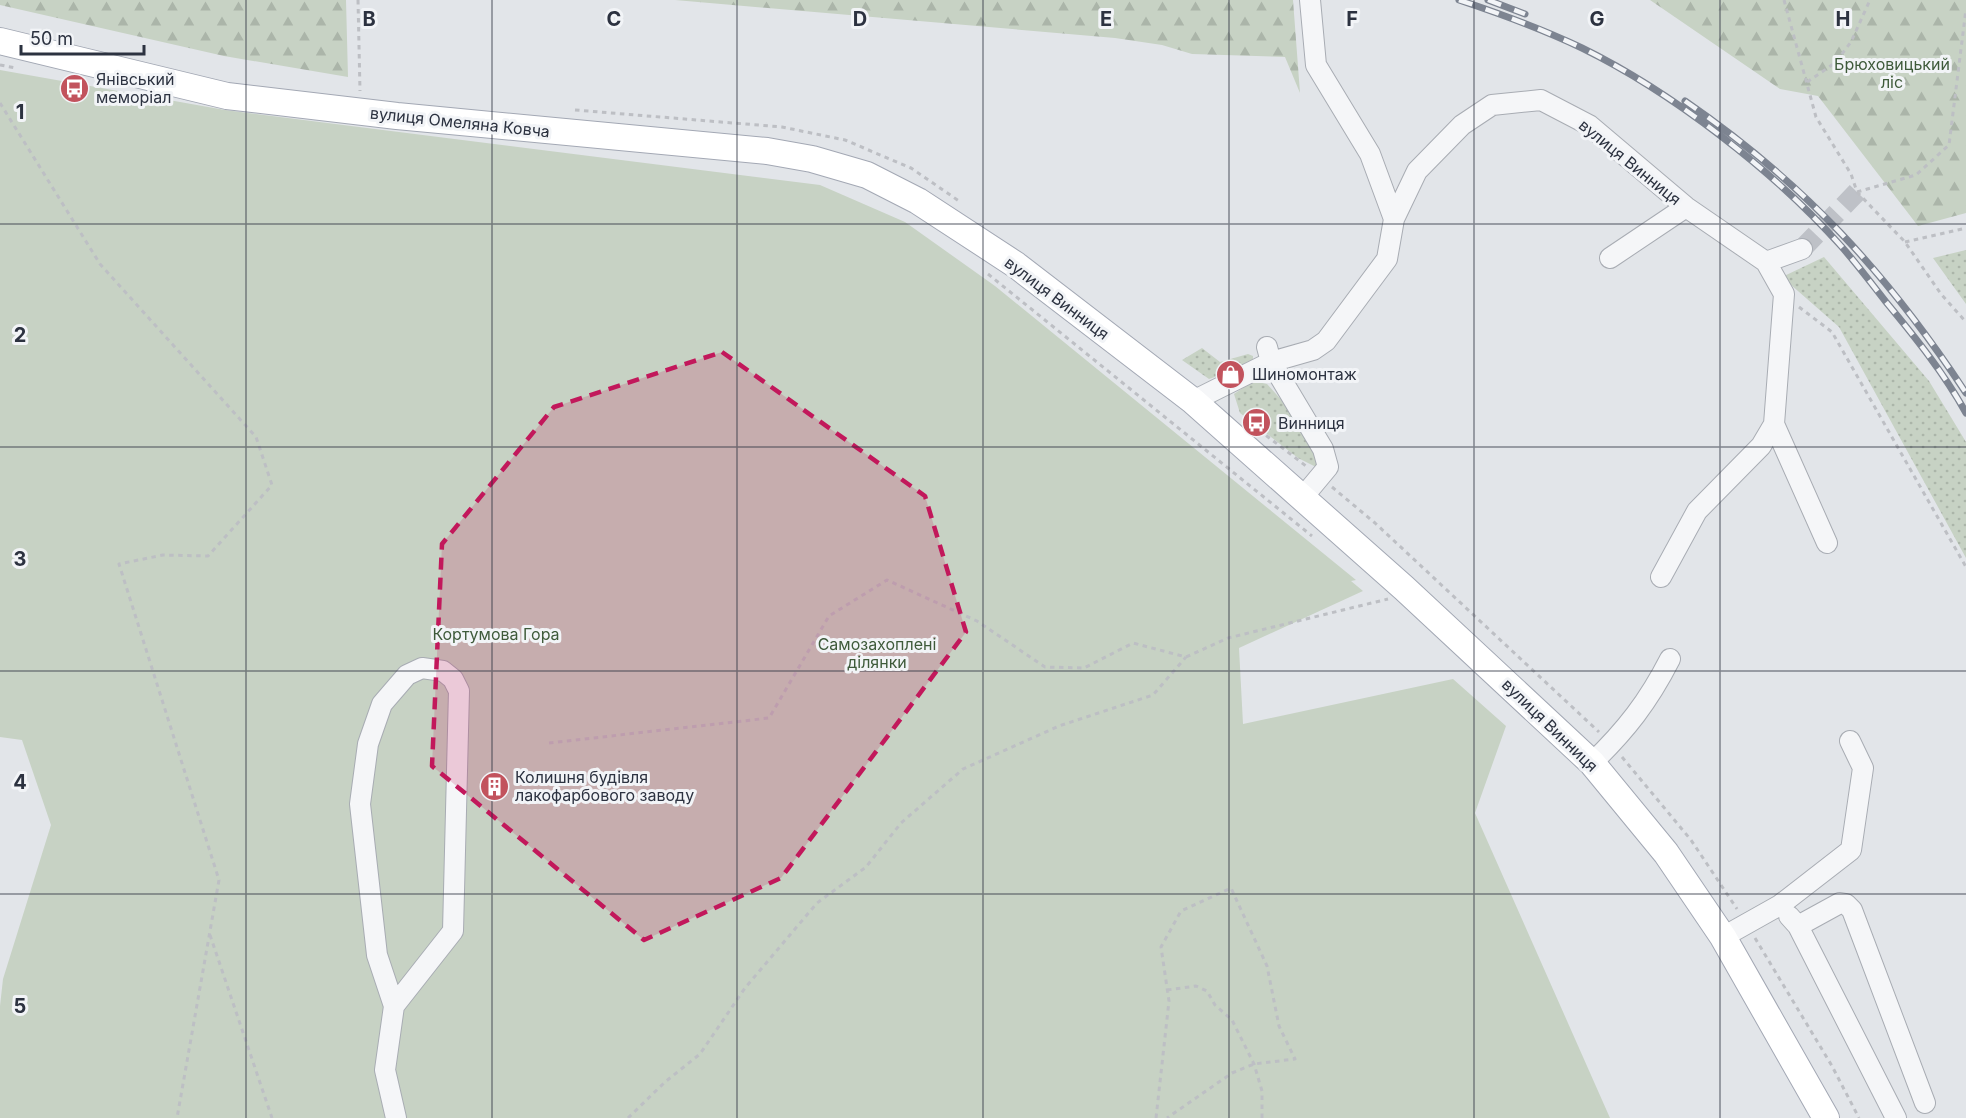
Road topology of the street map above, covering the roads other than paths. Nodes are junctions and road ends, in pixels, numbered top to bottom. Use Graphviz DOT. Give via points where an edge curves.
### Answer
graph roads {
  1 [pos="1310,0"];
  2 [pos="0,41"];
  3 [pos="918,201"];
  4 [pos="1686,207"];
  5 [pos="1394,219"];
  6 [pos="1802,249"];
  7 [pos="1610,258"];
  8 [pos="1766,262"];
  9 [pos="1269,355"];
  10 [pos="1192,401"];
  11 [pos="1774,424"];
  12 [pos="1303,497"];
  13 [pos="1827,543"];
  14 [pos="1661,577"];
  15 [pos="1670,659"];
  16 [pos="1850,741"];
  17 [pos="1592,763"];
  18 [pos="1780,905"];
  19 [pos="1798,926"];
  20 [pos="1723,937"];
  21 [pos="394,1006"];
  22 [pos="1925,1103"];
  23 [pos="396,1118"];
  24 [pos="1826,1118"];
  25 [pos="1896,1118"];
  1 -- 5 [label="street" via="1316,64 1370,154"];
  2 -- 3 [label="main road, вулиця Омеляна Ковча" via="227,96 767,151 867,175"];
  3 -- 10 [label="main road, вулиця Винниця" via="1016,265"];
  4 -- 5 [label="street, вулиця Винниця" via="1588,125 1540,100 1491,105 1462,125 1417,171"];
  4 -- 7 [label="street"];
  4 -- 8 [label="street, вулиця Винниця"];
  5 -- 9 [label="street, вулиця Винниця" via="1387,259 1326,341 1313,350"];
  6 -- 8 [label="street"];
  8 -- 11 [label="street, вулиця Винниця" via="1784,294"];
  9 -- 10 [label="street, вулиця Винниця"];
  9 -- 12 [label="street" via="1323,449 1328,467"];
  10 -- 12 [label="main road, вулиця Винниця"];
  11 -- 13 [label="street"];
  11 -- 14 [label="street" via="1761,446 1697,511"];
  12 -- 17 [label="main road, вулиця Винниця"];
  15 -- 17 [label="street" via="1651,697"];
  16 -- 18 [label="street" via="1863,768 1851,850"];
  17 -- 20 [label="main road, вулиця Винниця" via="1666,853"];
  18 -- 19 [label="street"];
  18 -- 20 [label="street"];
  19 -- 22 [label="street" via="1840,903 1852,910"];
  19 -- 25 [label="street"];
  20 -- 24 [label="main road, вулиця Винниця"];
  21 -- 21 [label="street" via="377,955 360,804 368,744 382,704 407,675 422,668 443,671 459,691 453,931"];
  21 -- 23 [label="street" via="385,1070"];
}
